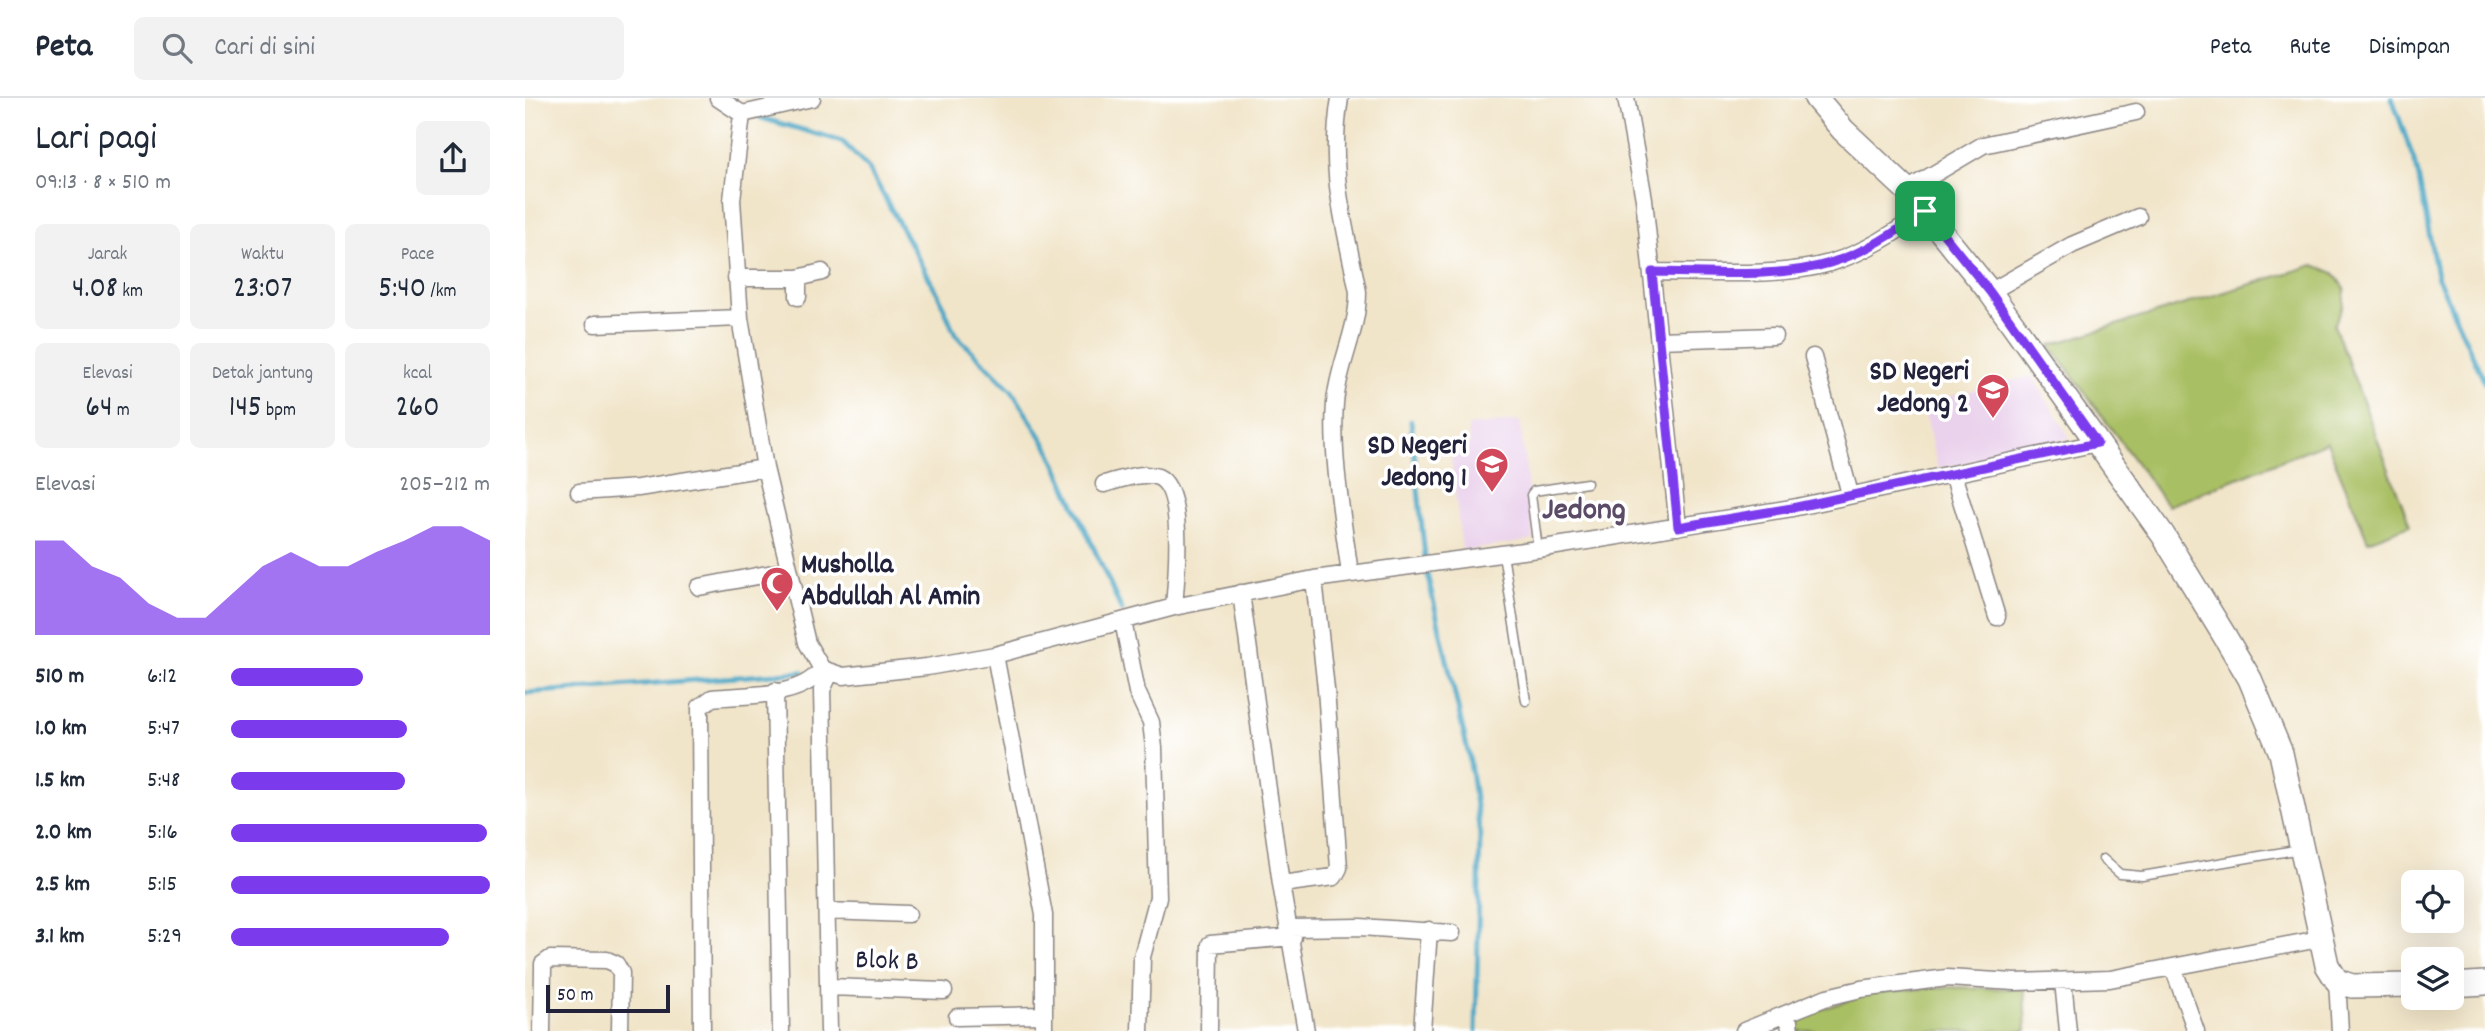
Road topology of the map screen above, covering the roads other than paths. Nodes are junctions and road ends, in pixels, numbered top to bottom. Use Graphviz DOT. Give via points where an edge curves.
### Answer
graph roads {
  1 [pos="718,98"];
  2 [pos="812,98"];
  3 [pos="1340,98"];
  4 [pos="1626,98"];
  5 [pos="1816,98"];
  6 [pos="2136,112"];
  7 [pos="742,114"];
  8 [pos="1907,190"];
  9 [pos="1925,211"];
  10 [pos="2137,217"];
  11 [pos="822,272"];
  12 [pos="1652,272"];
  13 [pos="736,278"];
  14 [pos="797,278"];
  15 [pos="1990,292"];
  16 [pos="798,298"];
  17 [pos="740,318"];
  18 [pos="596,324"];
  19 [pos="1774,337"];
  20 [pos="1660,340"];
  21 [pos="1813,357"];
  22 [pos="2097,443"];
  23 [pos="765,468"];
  24 [pos="1953,474"];
  25 [pos="1587,482"];
  26 [pos="1104,484"];
  27 [pos="579,492"];
  28 [pos="1850,494"];
  29 [pos="1678,527"];
  30 [pos="1538,549"];
  31 [pos="1503,554"];
  32 [pos="789,570"];
  33 [pos="1350,574"];
  34 [pos="1314,579"];
  35 [pos="699,587"];
  36 [pos="1241,593"];
  37 [pos="1174,607"];
  38 [pos="1997,617"];
  39 [pos="1123,621"];
  40 [pos="995,655"];
  41 [pos="826,671"];
  42 [pos="775,691"];
  43 [pos="1526,701"];
  44 [pos="2303,849"];
  45 [pos="2103,859"];
  46 [pos="1281,884"];
  47 [pos="827,911"];
  48 [pos="908,914"];
  49 [pos="1429,930"];
  50 [pos="1292,932"];
  51 [pos="1452,933"];
  52 [pos="2319,939"];
  53 [pos="2173,967"];
  54 [pos="2063,981"];
  55 [pos="2337,981"];
  56 [pos="2485,983"];
  57 [pos="2464,984"];
  58 [pos="2401,985"];
  59 [pos="829,987"];
  60 [pos="944,991"];
  61 [pos="957,1017"];
  62 [pos="1779,1021"];
  63 [pos="1044,1023"];
  64 [pos="542,1031"];
  65 [pos="620,1031"];
  66 [pos="702,1031"];
  67 [pos="781,1031"];
  68 [pos="829,1031"];
  69 [pos="1140,1031"];
  70 [pos="1209,1031"];
  71 [pos="1306,1031"];
  72 [pos="1423,1031"];
  73 [pos="1744,1031"];
  74 [pos="1790,1031"];
  75 [pos="2068,1031"];
  76 [pos="2196,1031"];
  77 [pos="2340,1031"];
  1 -- 7 [label="street"];
  2 -- 7 [label="street"];
  3 -- 33 [label="street" via="1333,154 1358,292 1358,310 1335,403"];
  4 -- 12 [label="street"];
  5 -- 8 [label="street"];
  6 -- 8 [label="street" via="1983,145"];
  7 -- 13 [label="street" via="732,200"];
  8 -- 9 [label="street"];
  9 -- 12 [label="street" via="1888,238 1828,264 1758,272"];
  9 -- 15 [label="street"];
  10 -- 15 [label="street" via="2072,245"];
  11 -- 14 [label="street"];
  12 -- 20 [label="street"];
  13 -- 14 [label="street"];
  13 -- 17 [label="street"];
  14 -- 16 [label="street"];
  15 -- 22 [label="street"];
  17 -- 18 [label="street"];
  17 -- 23 [label="street"];
  19 -- 20 [label="street"];
  20 -- 29 [label="street"];
  21 -- 28 [label="street"];
  22 -- 24 [label="street"];
  22 -- 44 [label="street" via="2163,535 2250,679 2281,753"];
  23 -- 27 [label="street" via="638,488"];
  23 -- 32 [label="street"];
  24 -- 28 [label="street"];
  24 -- 38 [label="street"];
  25 -- 30 [label="lane" via="1531,495"];
  26 -- 37 [label="street" via="1149,476 1159,477 1167,485 1179,543"];
  28 -- 29 [label="street"];
  29 -- 30 [label="street"];
  30 -- 31 [label="street"];
  31 -- 33 [label="street"];
  31 -- 43 [label="lane"];
  32 -- 35 [label="street"];
  32 -- 41 [label="street" via="807,643"];
  33 -- 34 [label="street"];
  34 -- 36 [label="street"];
  34 -- 46 [label="street" via="1339,868 1334,877"];
  36 -- 37 [label="street"];
  36 -- 46 [label="street"];
  37 -- 39 [label="street"];
  39 -- 40 [label="street"];
  39 -- 69 [label="street" via="1154,748 1158,897 1142,957"];
  40 -- 41 [label="street" via="859,675"];
  40 -- 63 [label="street" via="1044,915"];
  41 -- 42 [label="street" via="800,688"];
  41 -- 47 [label="street" via="822,690"];
  42 -- 66 [label="street" via="712,698 700,707"];
  42 -- 67 [label="street"];
  44 -- 45 [label="lane" via="2142,876 2120,874"];
  44 -- 52 [label="street"];
  46 -- 50 [label="street"];
  47 -- 48 [label="street"];
  47 -- 59 [label="street"];
  49 -- 50 [label="street"];
  49 -- 51 [label="street"];
  49 -- 72 [label="street"];
  50 -- 70 [label="street" via="1210,944"];
  50 -- 71 [label="street"];
  52 -- 53 [label="street"];
  52 -- 55 [label="street"];
  53 -- 54 [label="street" via="2110,979"];
  53 -- 76 [label="street"];
  54 -- 62 [label="street" via="1947,978 1907,983 1827,997"];
  54 -- 75 [label="street"];
  55 -- 58 [label="street" via="2353,986"];
  55 -- 77 [label="street"];
  56 -- 57 [label="street"];
  59 -- 60 [label="street, Blok B"];
  59 -- 68 [label="street"];
  61 -- 63 [label="street"];
  62 -- 73 [label="street"];
  62 -- 74 [label="street"];
  64 -- 65 [label="street" via="543,964 550,959 616,964 621,973"];
}
